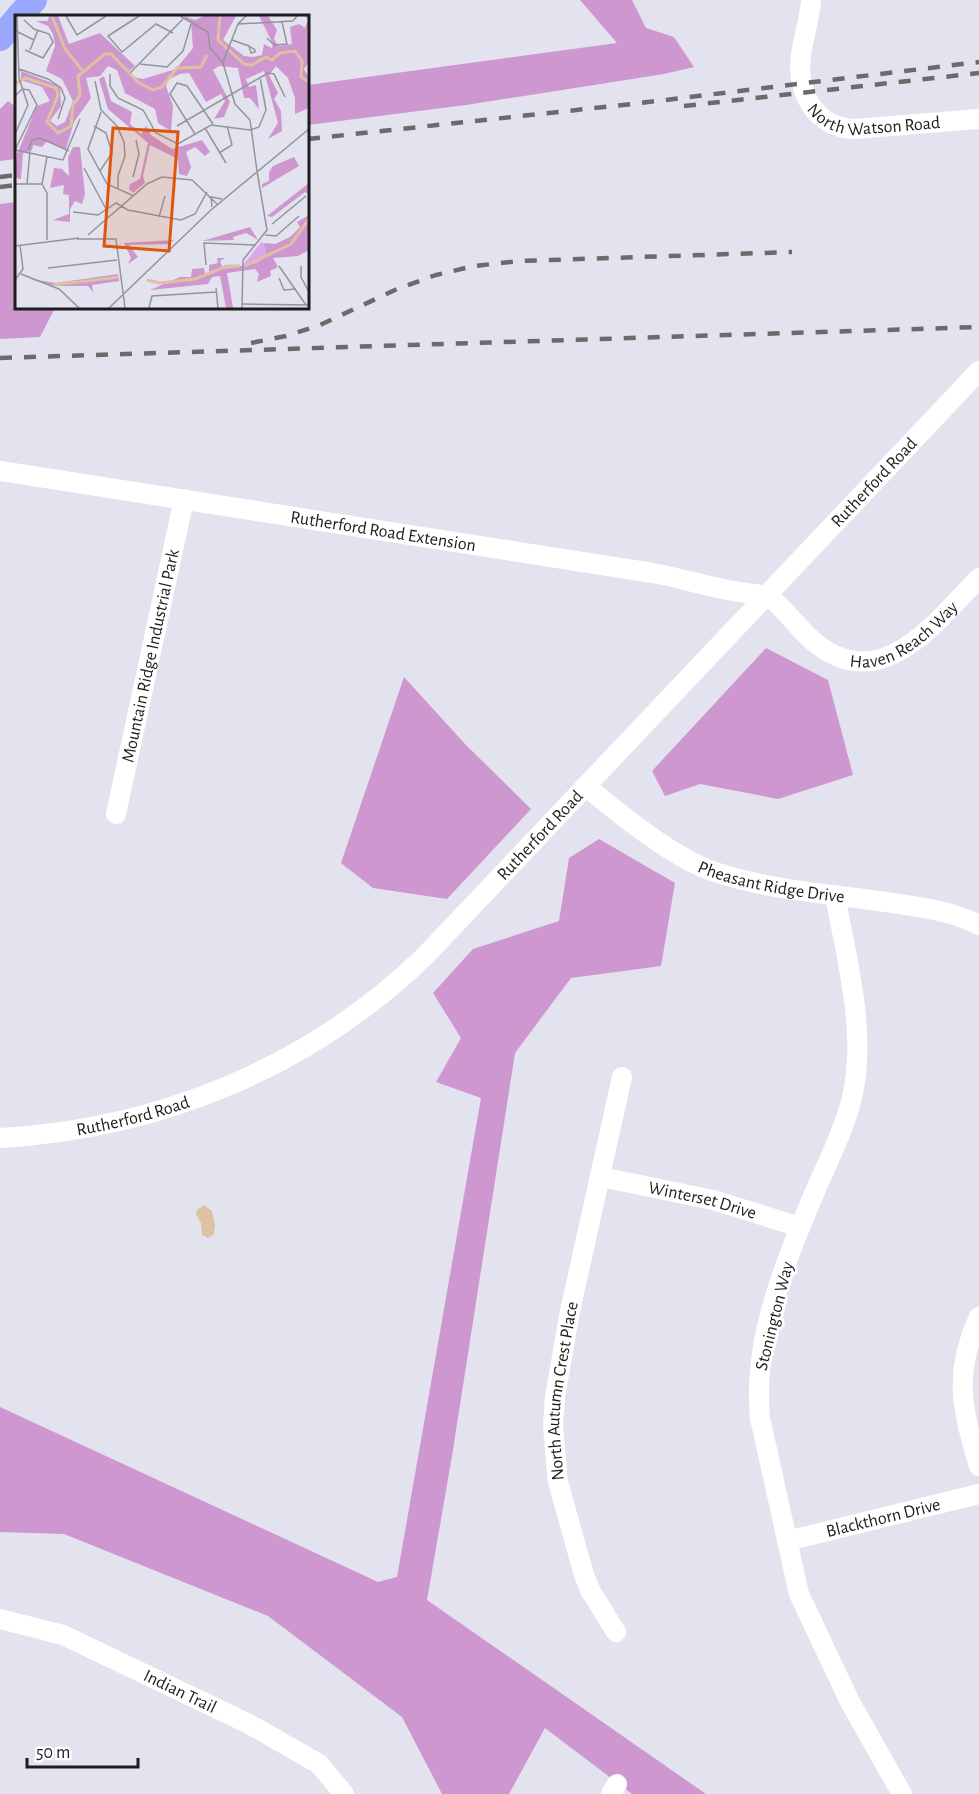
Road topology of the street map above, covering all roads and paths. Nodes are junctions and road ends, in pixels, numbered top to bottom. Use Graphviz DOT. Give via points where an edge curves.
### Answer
graph roads {
  1 [pos="34,0"];
  2 [pos="811,0"];
  3 [pos="21,15"];
  4 [pos="15,21"];
  5 [pos="0,38"];
  6 [pos="979,119"];
  7 [pos="979,371"];
  8 [pos="0,471"];
  9 [pos="184,499"];
  10 [pos="979,578"];
  11 [pos="767,596"];
  12 [pos="586,786"];
  13 [pos="116,814"];
  14 [pos="835,895"];
  15 [pos="979,925"];
  16 [pos="622,1077"];
  17 [pos="0,1138"];
  18 [pos="601,1177"];
  19 [pos="800,1227"];
  20 [pos="979,1317"];
  21 [pos="979,1466"];
  22 [pos="979,1494"];
  23 [pos="787,1541"];
  24 [pos="0,1619"];
  25 [pos="616,1632"];
  26 [pos="344,1794"];
  27 [pos="902,1794"];
  1 -- 3 [label="main road"];
  2 -- 6 [label="street, North Watson Road" via="801,56 801,81 808,103 822,120 854,129"];
  4 -- 5 [label="main road"];
  7 -- 11 [label="street, Rutherford Road"];
  8 -- 9 [label="street, Rutherford Road Extension"];
  9 -- 11 [label="street, Rutherford Road Extension" via="653,573 721,590"];
  9 -- 13 [label="street, Mountain Ridge Industrial Park"];
  10 -- 11 [label="street, Haven Reach Way" via="909,647 874,661 838,658 818,645"];
  11 -- 12 [label="street, Rutherford Road"];
  12 -- 14 [label="street, Pheasant Ridge Drive" via="647,832 708,870"];
  12 -- 17 [label="street, Rutherford Road" via="403,977 305,1049 250,1078 132,1120 67,1132"];
  14 -- 15 [label="street, Pheasant Ridge Drive" via="945,912"];
  14 -- 19 [label="street, Stonington Way" via="855,1009 856,1071 843,1127"];
  16 -- 18 [label="street, North Autumn Crest Place"];
  18 -- 19 [label="street, Winterset Drive" via="713,1200"];
  18 -- 25 [label="street, North Autumn Crest Place" via="570,1311 553,1426 558,1482 584,1575"];
  19 -- 23 [label="street, Stonington Way" via="778,1287 759,1375 760,1418"];
  20 -- 21 [label="street" via="968,1346 962,1390 964,1414"];
  22 -- 23 [label="street, Blackthorn Drive"];
  23 -- 27 [label="street, Stonington Way" via="800,1594 819,1637"];
  24 -- 26 [label="street, Indian Trail" via="63,1635 249,1724 319,1764"];
}
